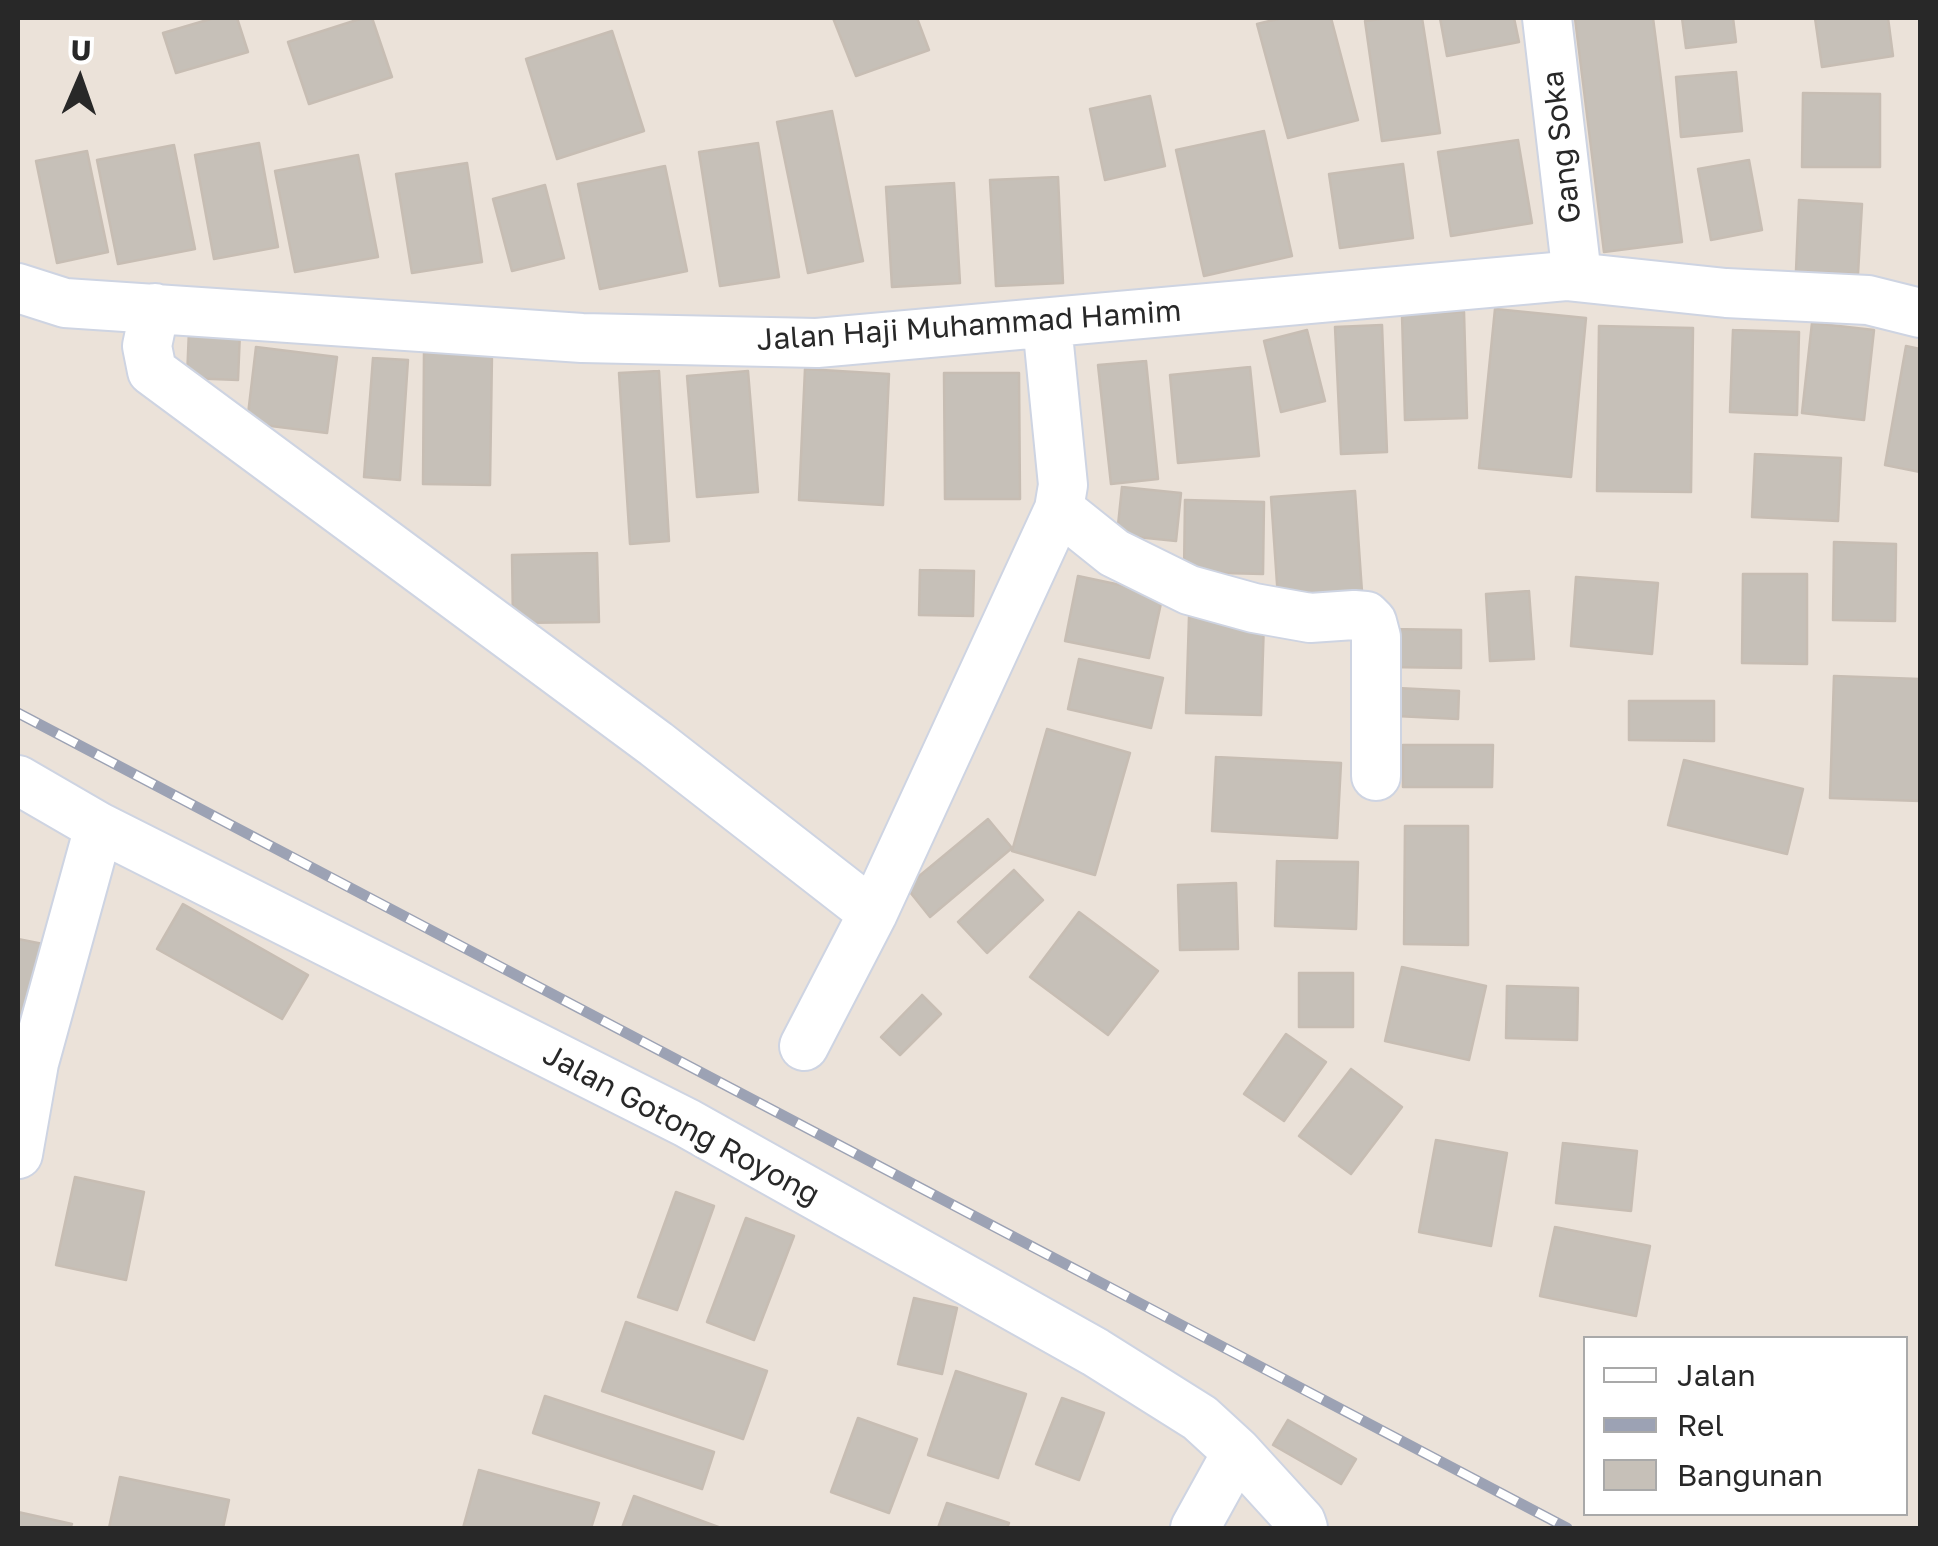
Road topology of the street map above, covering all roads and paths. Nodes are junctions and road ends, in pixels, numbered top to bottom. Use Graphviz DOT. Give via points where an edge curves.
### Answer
graph roads {
  1 [pos="1547,18"];
  2 [pos="1577,276"];
  3 [pos="18,288"];
  4 [pos="155,308"];
  5 [pos="1920,313"];
  6 [pos="1047,324"];
  7 [pos="1059,510"];
  8 [pos="1376,776"];
  9 [pos="18,780"];
  10 [pos="99,827"];
  11 [pos="873,913"];
  12 [pos="804,1046"];
  13 [pos="18,1154"];
  14 [pos="1237,1452"];
  15 [pos="1195,1528"];
  16 [pos="1303,1528"];
  1 -- 2 [label="street, Gang Soka"];
  2 -- 5 [label="street, Jalan Haji Muhammad Hamim" via="1868,300"];
  2 -- 6 [label="street, Jalan Haji Muhammad Hamim"];
  3 -- 4 [label="street, Jalan Haji Muhammad Hamim" via="65,303"];
  4 -- 6 [label="street, Jalan Haji Muhammad Hamim" via="582,338 798,342"];
  4 -- 11 [label="street" via="147,346 152,372"];
  6 -- 7 [label="street" via="1064,484"];
  7 -- 8 [label="street" via="1114,553 1189,590 1310,618 1366,616 1376,638"];
  7 -- 11 [label="street"];
  9 -- 10 [label="street, Jalan Gotong Royong"];
  10 -- 13 [label="street" via="34,1063"];
  10 -- 14 [label="street, Jalan Gotong Royong" via="687,1124 1095,1352 1200,1418"];
  11 -- 12 [label="street"];
  14 -- 15 [label="street"];
  14 -- 16 [label="street, Jalan Gotong Royong"];
}
